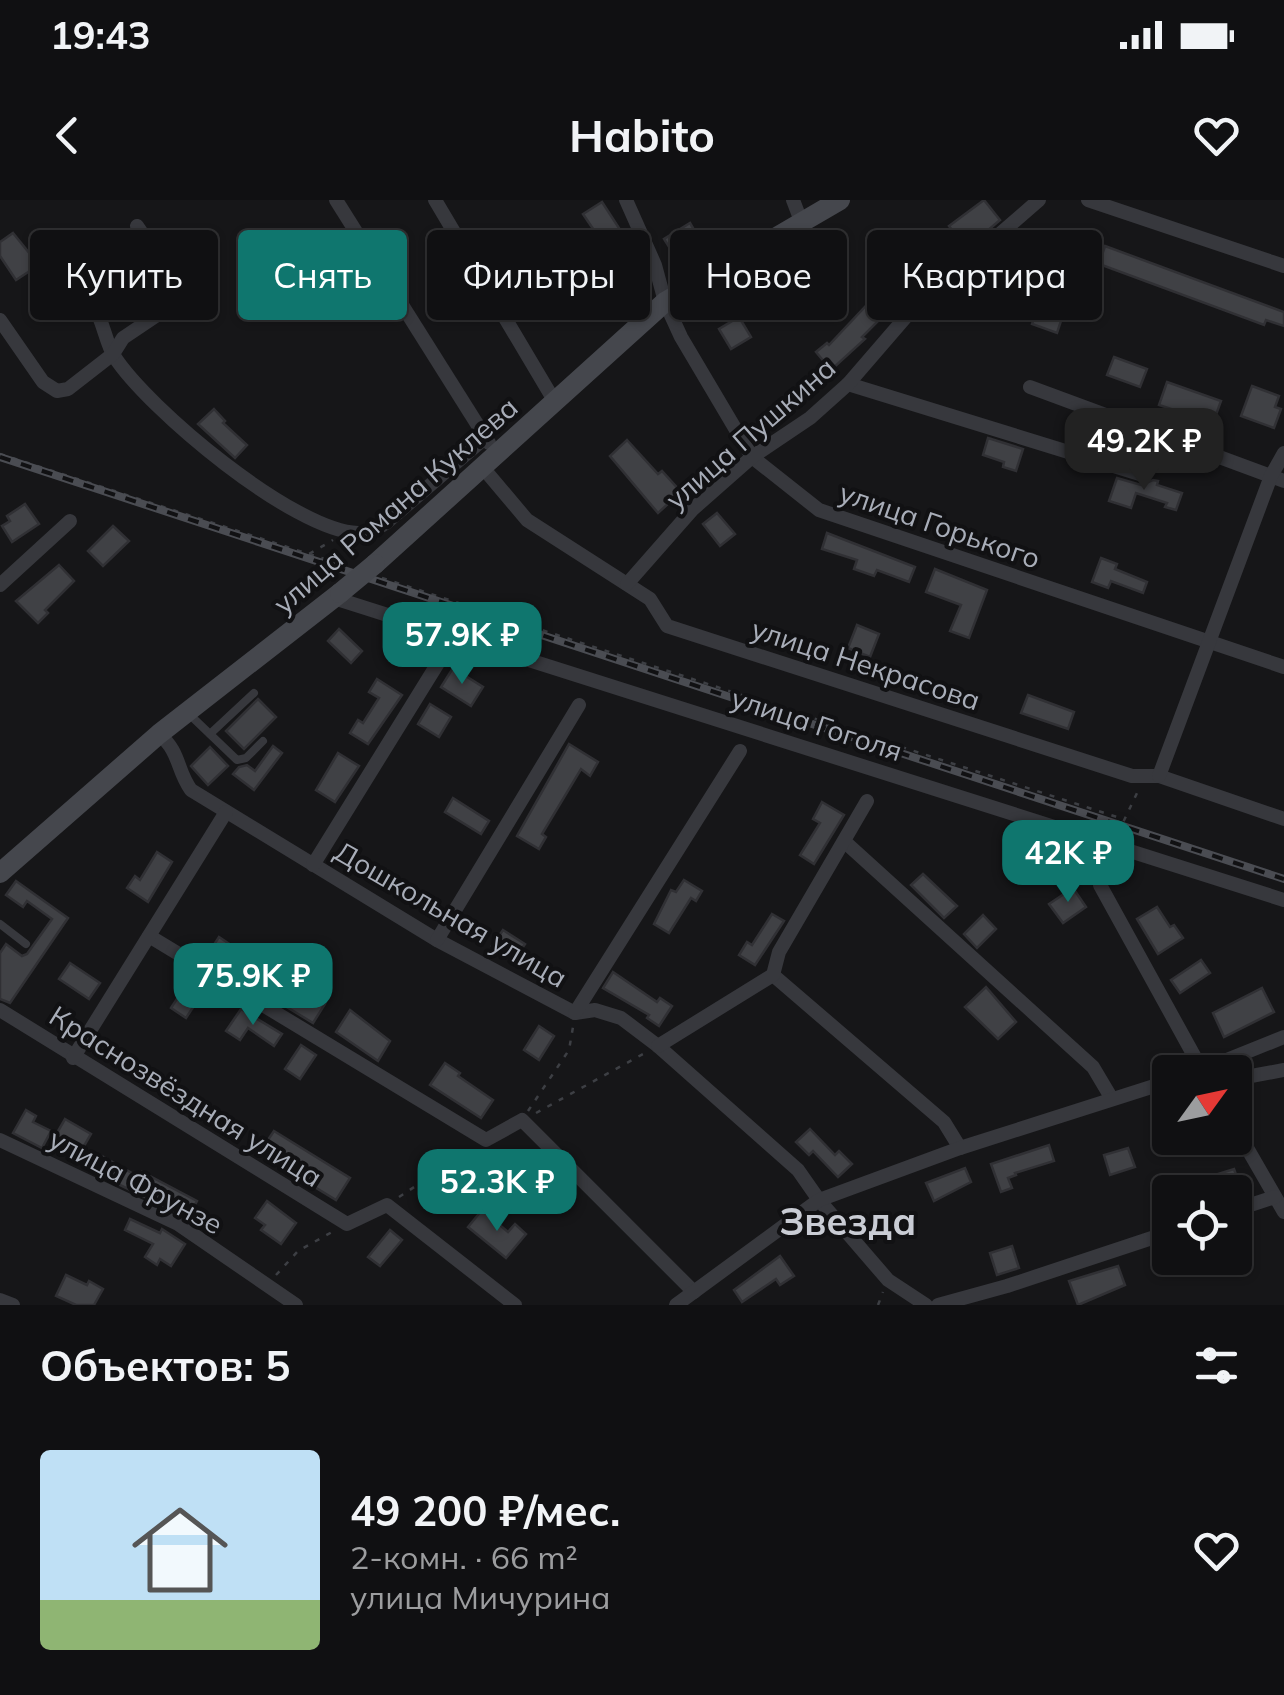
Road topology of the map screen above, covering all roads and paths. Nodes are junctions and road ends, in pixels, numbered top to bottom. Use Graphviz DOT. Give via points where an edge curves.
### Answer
graph roads {
  1 [pos="336,200"];
  2 [pos="435,200"];
  3 [pos="626,200"];
  4 [pos="793,200"];
  5 [pos="840,200"];
  6 [pos="1040,200"];
  7 [pos="1088,200"];
  8 [pos="801,221"];
  9 [pos="137,226"];
  10 [pos="1284,266"];
  11 [pos="665,302"];
  12 [pos="0,320"];
  13 [pos="101,320"];
  14 [pos="112,354"];
  15 [pos="848,384"];
  16 [pos="1030,387"];
  17 [pos="555,402"];
  18 [pos="486,437"];
  19 [pos="1173,440"];
  20 [pos="1284,453"];
  21 [pos="0,454"];
  22 [pos="752,456"];
  23 [pos="491,463"];
  24 [pos="1277,478"];
  25 [pos="70,521"];
  26 [pos="353,534"];
  27 [pos="309,554"];
  28 [pos="347,566"];
  29 [pos="371,568"];
  30 [pos="627,584"];
  31 [pos="0,585"];
  32 [pos="337,595"];
  33 [pos="1209,642"];
  34 [pos="443,655"];
  35 [pos="1284,667"];
  36 [pos="254,693"];
  37 [pos="580,705"];
  38 [pos="186,712"];
  39 [pos="159,734"];
  40 [pos="210,734"];
  41 [pos="263,742"];
  42 [pos="740,751"];
  43 [pos="1158,776"];
  44 [pos="867,801"];
  45 [pos="226,812"];
  46 [pos="1123,819"];
  47 [pos="1284,819"];
  48 [pos="844,842"];
  49 [pos="1114,844"];
  50 [pos="313,865"];
  51 [pos="0,873"];
  52 [pos="1284,900"];
  53 [pos="0,924"];
  54 [pos="149,936"];
  55 [pos="437,940"];
  56 [pos="26,944"];
  57 [pos="773,974"];
  58 [pos="0,1010"];
  59 [pos="574,1013"];
  60 [pos="1284,1037"];
  61 [pos="658,1046"];
  62 [pos="1191,1055"];
  63 [pos="1241,1055"];
  64 [pos="73,1058"];
  65 [pos="1284,1070"];
  66 [pos="1252,1076"];
  67 [pos="1152,1087"];
  68 [pos="1112,1099"];
  69 [pos="522,1120"];
  70 [pos="0,1140"];
  71 [pos="486,1140"];
  72 [pos="960,1148"];
  73 [pos="1251,1155"];
  74 [pos="1275,1197"];
  75 [pos="819,1200"];
  76 [pos="1252,1204"];
  77 [pos="387,1205"];
  78 [pos="1284,1212"];
  79 [pos="347,1224"];
  80 [pos="1152,1238"];
  81 [pos="266,1284"];
  82 [pos="694,1292"];
  83 [pos="0,1300"];
  84 [pos="12,1305"];
  85 [pos="296,1305"];
  86 [pos="515,1305"];
  87 [pos="676,1305"];
  88 [pos="926,1305"];
  89 [pos="938,1305"];
  1 -- 18 [label="street, улица Некрасова"];
  2 -- 17 [label="street"];
  3 -- 11 [label="street, улица Горького"];
  4 -- 8 [label="street"];
  5 -- 8 [label="street, улица Романа Куклева"];
  6 -- 15 [label="street, улица Пушкина" via="911,311"];
  7 -- 10 [label="street"];
  8 -- 11 [label="street, улица Романа Куклева"];
  9 -- 14 [label="street" via="180,290 178,301 123,338"];
  11 -- 17 [label="street, улица Романа Куклева"];
  11 -- 22 [label="street, улица Горького"];
  12 -- 14 [label="street" via="42,382 57,391"];
  13 -- 14 [label="street"];
  14 -- 26 [label="street" via="176,424 272,499"];
  15 -- 19 [label="street" via="1143,475"];
  15 -- 22 [label="street, улица Пушкина"];
  16 -- 19 [label="street"];
  17 -- 23 [label="street, улица Романа Куклева"];
  18 -- 23 [label="street, улица Некрасова"];
  18 -- 26 [label="street" via="386,524"];
  19 -- 24 [label="street"];
  20 -- 24 [label="street"];
  21 -- 27 [label="path"];
  22 -- 30 [label="street, улица Пушкина" via="692,509"];
  22 -- 33 [label="street, улица Горького" via="819,510"];
  23 -- 29 [label="street, улица Романа Куклева"];
  23 -- 30 [label="street, улица Некрасова" via="527,520"];
  24 -- 33 [label="street"];
  25 -- 31 [label="street"];
  26 -- 27 [label="path"];
  27 -- 28 [label="path"];
  29 -- 32 [label="street, улица Романа Куклева, bridge"];
  29 -- 46 [label="path"];
  30 -- 43 [label="street, улица Некрасова" via="650,598 667,626 1132,776"];
  32 -- 38 [label="street, улица Романа Куклева"];
  32 -- 49 [label="street, улица Гоголя"];
  33 -- 35 [label="street, улица Горького"];
  33 -- 43 [label="street"];
  34 -- 50 [label="street"];
  36 -- 40 [label="lane"];
  37 -- 55 [label="street"];
  38 -- 39 [label="street, улица Романа Куклева"];
  38 -- 40 [label="lane"];
  39 -- 45 [label="street, Дошкольная улица" via="178,756 190,790"];
  39 -- 51 [label="street, улица Романа Куклева"];
  40 -- 41 [label="lane" via="238,760"];
  42 -- 59 [label="street"];
  43 -- 46 [label="path" via="1138,791"];
  43 -- 47 [label="street, улица Некрасова"];
  44 -- 48 [label="street"];
  45 -- 50 [label="street, Дошкольная улица"];
  45 -- 54 [label="street"];
  46 -- 49 [label="path"];
  48 -- 57 [label="street" via="779,952"];
  48 -- 68 [label="street" via="1093,1067"];
  49 -- 52 [label="street, улица Гоголя"];
  49 -- 62 [label="street" via="1100,885"];
  50 -- 55 [label="street, Дошкольная улица"];
  53 -- 56 [label="lane"];
  54 -- 64 [label="street"];
  54 -- 71 [label="street"];
  55 -- 59 [label="street, Дошкольная улица"];
  57 -- 61 [label="street"];
  57 -- 72 [label="street" via="944,1122"];
  58 -- 64 [label="street, Краснозвёздная улица"];
  59 -- 61 [label="street, Дошкольная улица" via="595,1010 621,1018"];
  59 -- 69 [label="path" via="569,1050"];
  60 -- 63 [label="street"];
  61 -- 69 [label="path"];
  61 -- 75 [label="street, Дошкольная улица" via="798,1170"];
  64 -- 79 [label="street, Краснозвёздная улица"];
  65 -- 66 [label="street"];
  67 -- 68 [label="street"];
  68 -- 72 [label="street"];
  69 -- 71 [label="street"];
  69 -- 82 [label="street"];
  70 -- 81 [label="street, улица Фрунзе" via="178,1224"];
  71 -- 77 [label="path"];
  72 -- 75 [label="street"];
  73 -- 74 [label="street"];
  74 -- 76 [label="street"];
  74 -- 78 [label="street"];
  75 -- 82 [label="street"];
  75 -- 88 [label="street, Дошкольная улица" via="888,1280"];
  77 -- 79 [label="street"];
  77 -- 86 [label="street"];
  79 -- 81 [label="path" via="298,1251"];
  80 -- 89 [label="street"];
  81 -- 85 [label="street, улица Фрунзе"];
  82 -- 87 [label="street"];
  83 -- 84 [label="street"];
}
